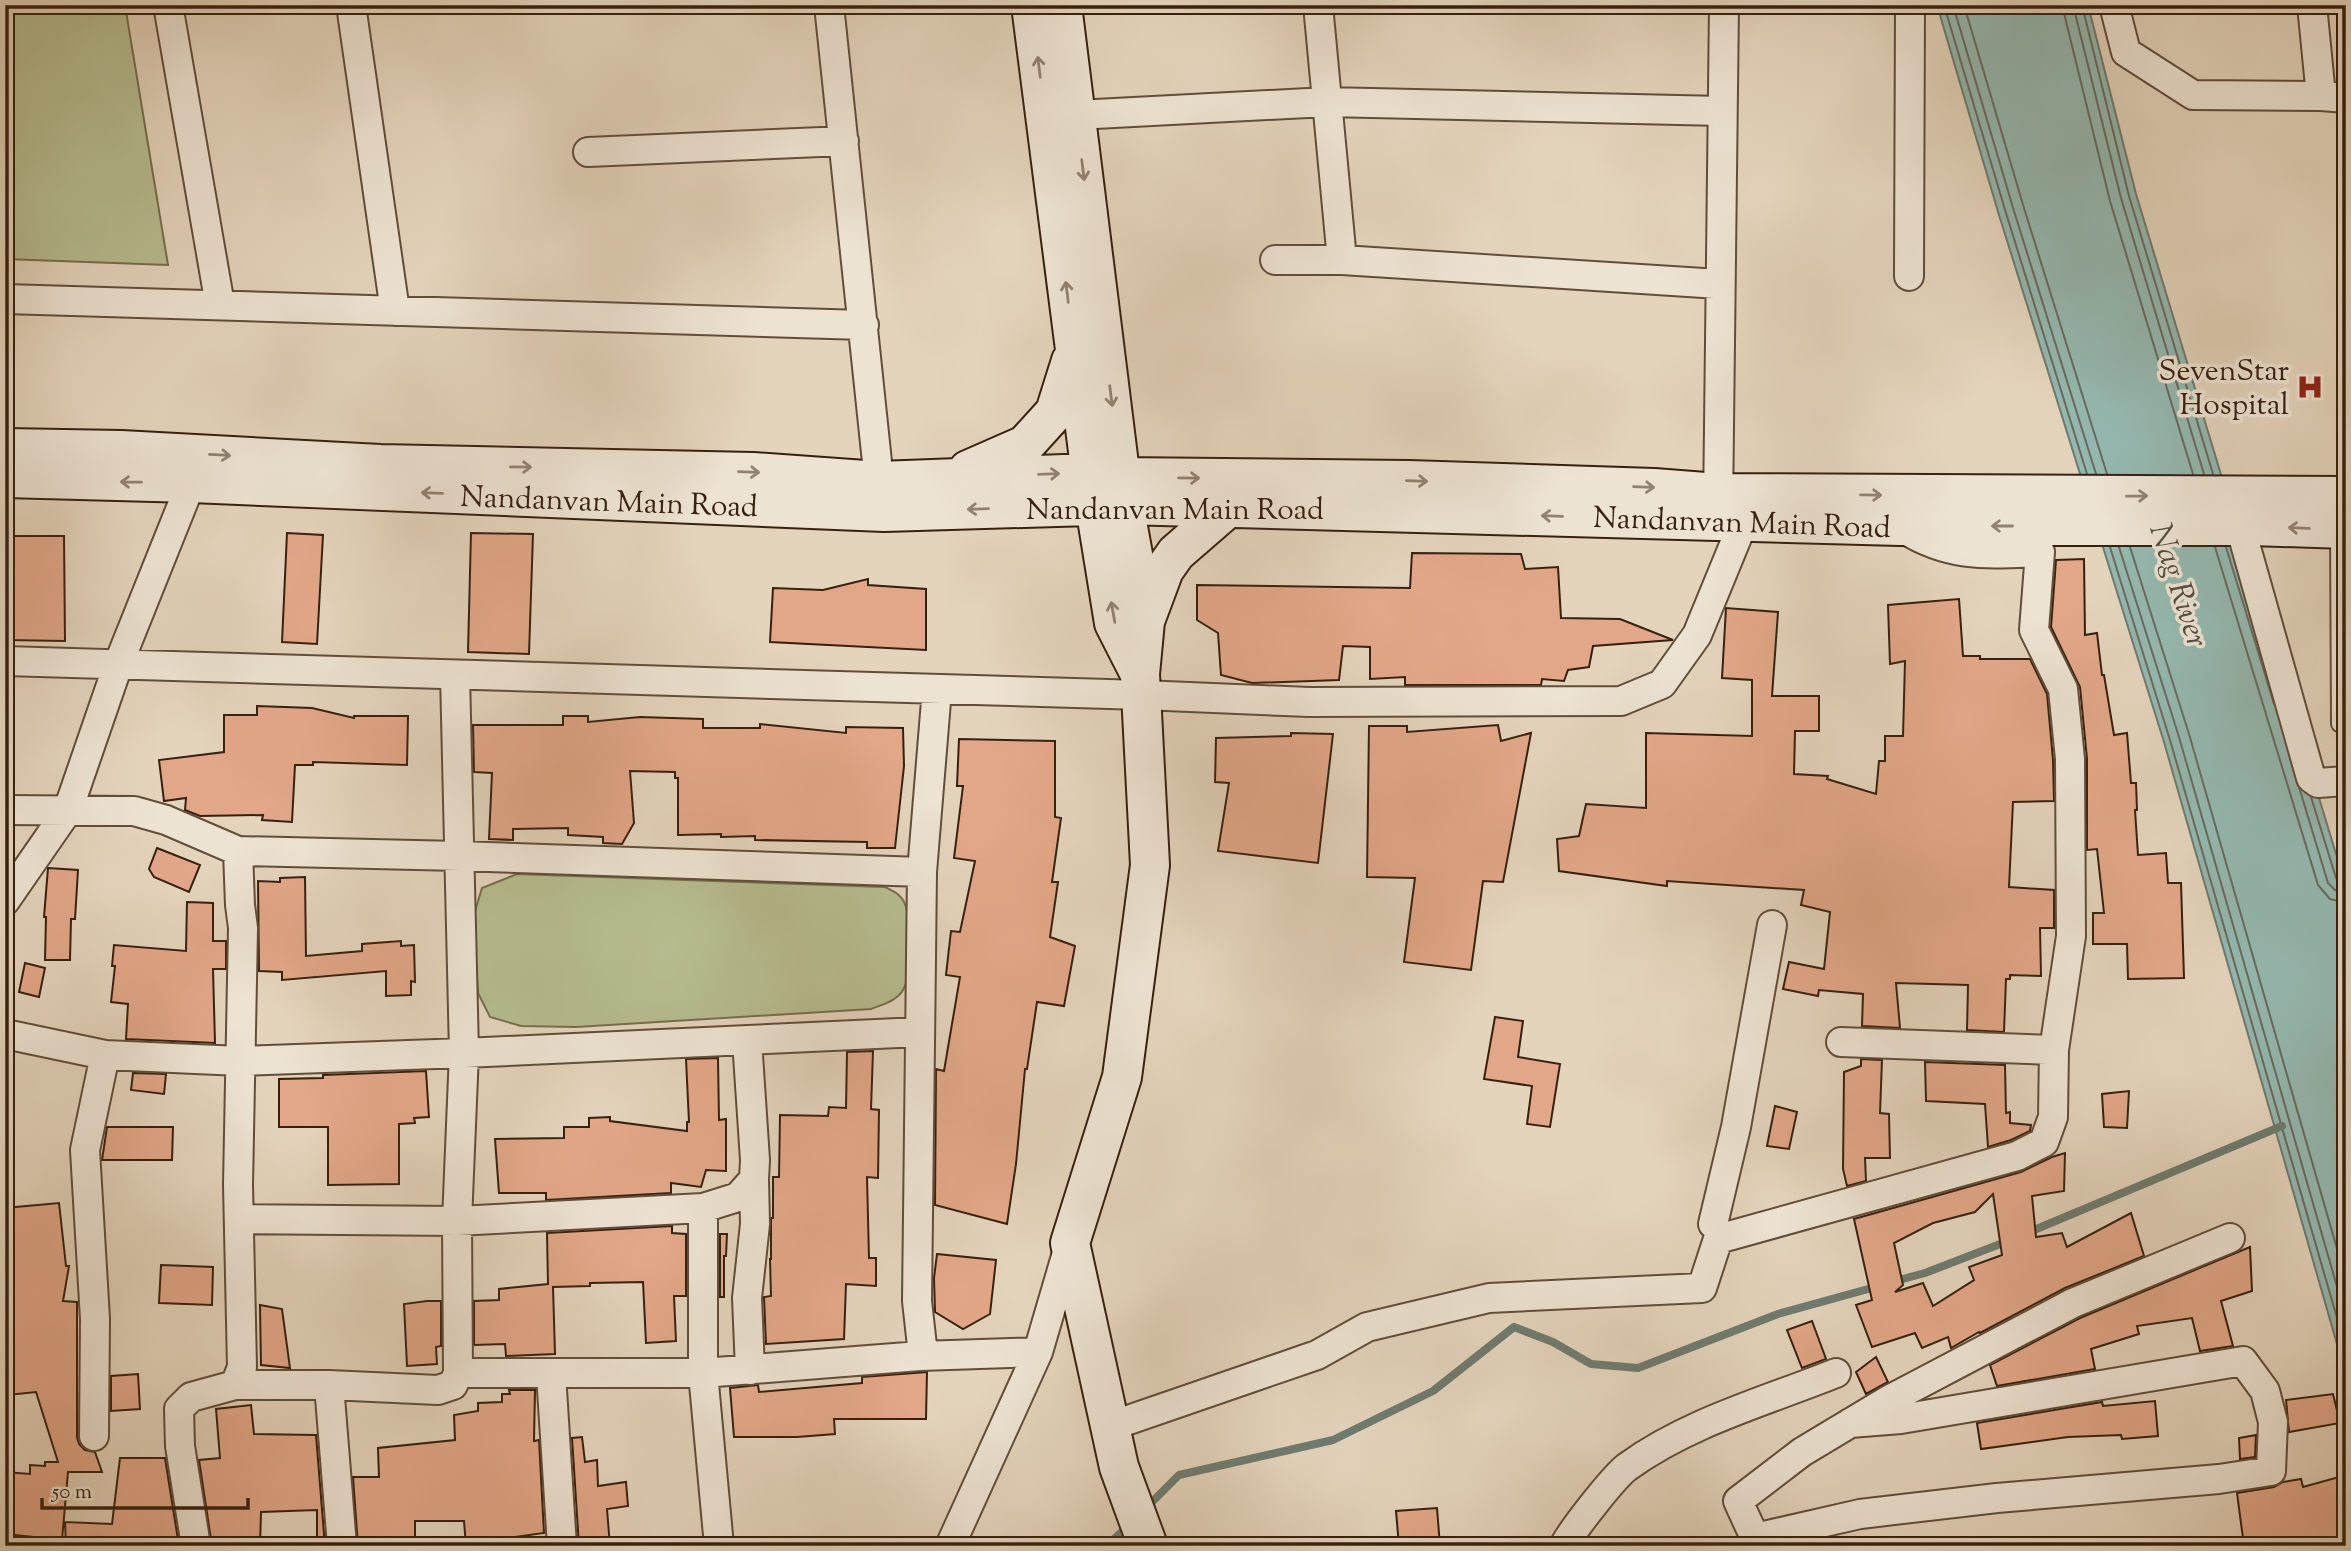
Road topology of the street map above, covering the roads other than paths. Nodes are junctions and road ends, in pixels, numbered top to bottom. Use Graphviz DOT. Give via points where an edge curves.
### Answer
graph roads {
  1 [pos="168,5"];
  2 [pos="351,5"];
  3 [pos="829,5"];
  4 [pos="1031,5"];
  5 [pos="1062,5"];
  6 [pos="1318,5"];
  7 [pos="1724,5"];
  8 [pos="1910,5"];
  9 [pos="2114,5"];
  10 [pos="2312,5"];
  11 [pos="2333,97"];
  12 [pos="1327,102"];
  13 [pos="1722,111"];
  14 [pos="1060,116"];
  15 [pos="844,141"];
  16 [pos="588,152"];
  17 [pos="1275,260"];
  18 [pos="1342,260"];
  19 [pos="1909,276"];
  20 [pos="1719,284"];
  21 [pos="5,299"];
  22 [pos="220,305"];
  23 [pos="395,311"];
  24 [pos="864,325"];
  25 [pos="1075,351"];
  26 [pos="5,448"];
  27 [pos="5,478"];
  28 [pos="950,478"];
  29 [pos="878,481"];
  30 [pos="191,483"];
  31 [pos="1108,490"];
  32 [pos="1229,508"];
  33 [pos="1726,512"];
  34 [pos="2069,512"];
  35 [pos="2250,515"];
  36 [pos="2343,518"];
  37 [pos="1900,526"];
  38 [pos="1145,621"];
  39 [pos="5,661"];
  40 [pos="118,665"];
  41 [pos="455,675"];
  42 [pos="1141,684"];
  43 [pos="937,689"];
  44 [pos="2339,724"];
  45 [pos="2346,781"];
  46 [pos="5,810"];
  47 [pos="68,810"];
  48 [pos="238,851"];
  49 [pos="459,856"];
  50 [pos="922,872"];
  51 [pos="5,901"];
  52 [pos="1772,925"];
  53 [pos="920,1032"];
  54 [pos="5,1034"];
  55 [pos="747,1040"];
  56 [pos="1841,1042"];
  57 [pos="2054,1050"];
  58 [pos="464,1053"];
  59 [pos="105,1055"];
  60 [pos="240,1061"];
  61 [pos="754,1179"];
  62 [pos="703,1208"];
  63 [pos="239,1219"];
  64 [pos="457,1221"];
  65 [pos="1713,1224"];
  66 [pos="2230,1238"];
  67 [pos="1070,1243"];
  68 [pos="1038,1352"];
  69 [pos="920,1356"];
  70 [pos="750,1370"];
  71 [pos="458,1373"];
  72 [pos="703,1373"];
  73 [pos="1836,1373"];
  74 [pos="551,1374"];
  75 [pos="235,1385"];
  76 [pos="330,1385"];
  77 [pos="1850,1423"];
  78 [pos="1111,1426"];
  79 [pos="94,1436"];
  80 [pos="1754,1542"];
  81 [pos="196,1546"];
  82 [pos="342,1546"];
  83 [pos="562,1546"];
  84 [pos="719,1546"];
  85 [pos="950,1546"];
  86 [pos="1148,1546"];
  87 [pos="1564,1546"];
  1 -- 22 [label="street"];
  2 -- 23 [label="street"];
  3 -- 15 [label="street"];
  14 -- 4 [label="main road, one-way"];
  5 -- 14 [label="main road"];
  6 -- 12 [label="street"];
  7 -- 13 [label="street"];
  8 -- 19 [label="street"];
  9 -- 11 [label="street" via="2126,52 2193,95"];
  10 -- 11 [label="street"];
  12 -- 13 [label="street"];
  12 -- 14 [label="street"];
  12 -- 18 [label="street"];
  13 -- 20 [label="street"];
  25 -- 14 [label="main road, one-way"];
  14 -- 31 [label="main road, one-way"];
  15 -- 16 [label="street"];
  15 -- 24 [label="street"];
  17 -- 18 [label="street"];
  18 -- 20 [label="street"];
  20 -- 33 [label="street"];
  21 -- 22 [label="street"];
  22 -- 23 [label="street"];
  23 -- 24 [label="street"];
  24 -- 29 [label="street"];
  25 -- 28 [label="main road" via="1055,412 1025,444"];
  25 -- 31 [label="main road"];
  26 -- 29 [label="main road, one-way" via="380,464 753,472"];
  30 -- 27 [label="main road, Nandanvan Main Road, one-way"];
  28 -- 29 [label="main road"];
  28 -- 31 [label="main road, one-way"];
  31 -- 30 [label="main road, Nandanvan Main Road, one-way" via="884,512"];
  30 -- 40 [label="street"];
  31 -- 32 [label="main road, Nandanvan Main Road"];
  31 -- 33 [label="main road, one-way" via="1436,481 1654,488"];
  31 -- 38 [label="main road"];
  42 -- 31 [label="main road, one-way" via="1114,623"];
  33 -- 32 [label="main road, Nandanvan Main Road, one-way"];
  32 -- 38 [label="main road" via="1176,553 1164,570"];
  33 -- 34 [label="main road, one-way"];
  33 -- 37 [label="main road, Nandanvan Main Road"];
  33 -- 42 [label="street" via="1697,635 1662,684 1620,701 1309,702"];
  34 -- 35 [label="main road, Nandanvan Main Road"];
  34 -- 37 [label="main road, Nandanvan Main Road, one-way"];
  35 -- 36 [label="main road, Nandanvan Main Road"];
  35 -- 45 [label="street" via="2311,778 2318,783"];
  36 -- 44 [label="lane"];
  37 -- 57 [label="street" via="1922,540 1965,553 2040,552 2034,630 2063,689 2070,759 2071,936"];
  38 -- 42 [label="main road"];
  39 -- 40 [label="street"];
  40 -- 41 [label="street"];
  40 -- 47 [label="street"];
  41 -- 43 [label="street"];
  41 -- 49 [label="street"];
  42 -- 43 [label="street"];
  42 -- 67 [label="main road" via="1150,864 1122,1077"];
  43 -- 50 [label="street"];
  46 -- 47 [label="street"];
  47 -- 48 [label="street" via="134,811"];
  47 -- 51 [label="street"];
  48 -- 49 [label="street"];
  48 -- 60 [label="street" via="243,928"];
  49 -- 50 [label="street"];
  49 -- 58 [label="street"];
  50 -- 53 [label="street"];
  52 -- 65 [label="street" via="1736,1127"];
  53 -- 55 [label="street"];
  53 -- 69 [label="street"];
  54 -- 59 [label="street"];
  55 -- 58 [label="street"];
  55 -- 61 [label="street"];
  56 -- 57 [label="street"];
  57 -- 78 [label="street" via="2053,1117 2044,1142 2017,1156 1718,1239 1702,1288 1489,1298 1367,1327 1317,1355"];
  58 -- 60 [label="street"];
  58 -- 64 [label="street"];
  59 -- 60 [label="street"];
  59 -- 79 [label="street" via="85,1150 95,1319"];
  60 -- 63 [label="street"];
  61 -- 62 [label="street" via="738,1197"];
  61 -- 70 [label="street" via="755,1224 747,1298"];
  62 -- 64 [label="street"];
  62 -- 72 [label="street"];
  63 -- 64 [label="street"];
  63 -- 75 [label="street" via="242,1367"];
  64 -- 71 [label="street"];
  66 -- 77 [label="street" via="2073,1303"];
  67 -- 68 [label="street"];
  67 -- 78 [label="main road"];
  68 -- 69 [label="street"];
  68 -- 85 [label="street"];
  69 -- 70 [label="street"];
  70 -- 72 [label="street"];
  71 -- 74 [label="street"];
  71 -- 76 [label="street" via="453,1385 438,1390"];
  72 -- 74 [label="street"];
  72 -- 84 [label="street"];
  73 -- 87 [label="street" via="1665,1443 1625,1469"];
  74 -- 83 [label="street"];
  75 -- 76 [label="street"];
  75 -- 81 [label="street" via="191,1396 178,1409"];
  76 -- 82 [label="street"];
  77 -- 80 [label="street" via="1802,1452 1738,1501"];
  77 -- 80 [label="street" via="1901,1419 2243,1361 2265,1391 2273,1422 2271,1471 1860,1514"];
  78 -- 86 [label="main road" via="1119,1467"];
}
